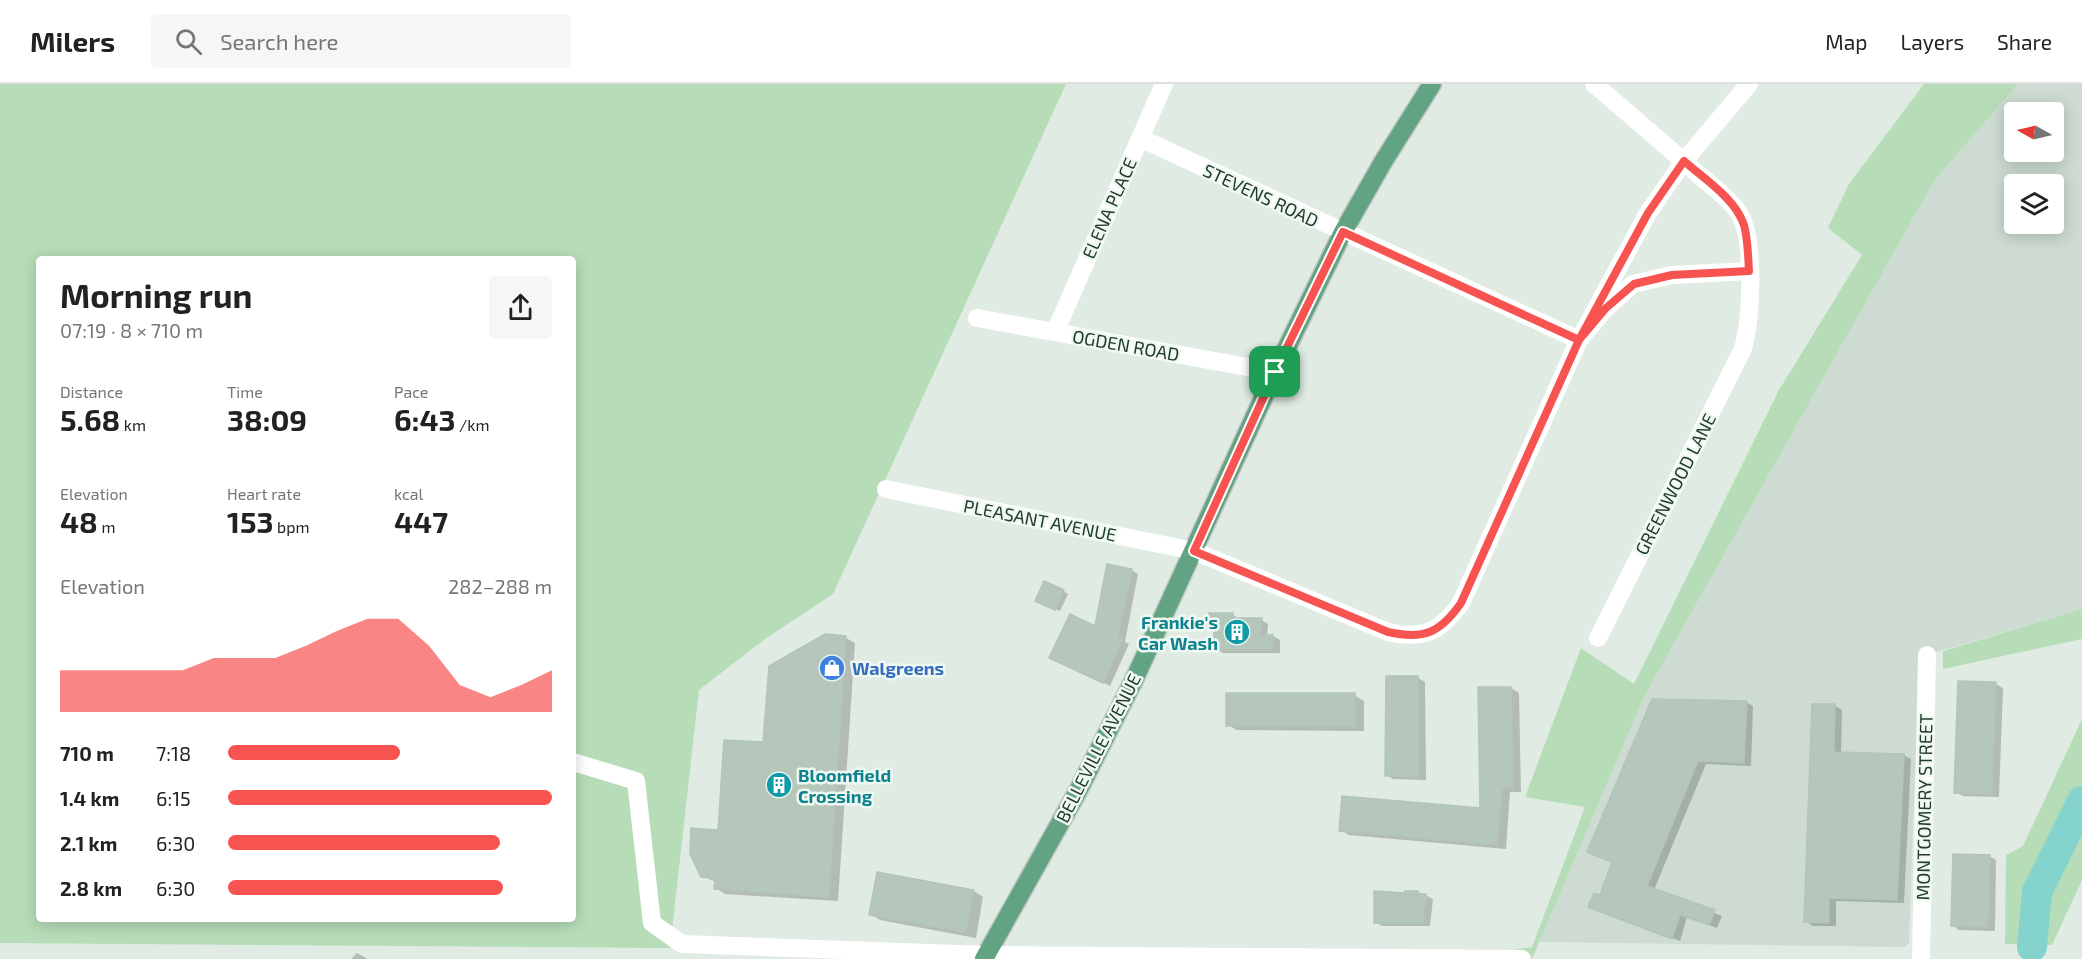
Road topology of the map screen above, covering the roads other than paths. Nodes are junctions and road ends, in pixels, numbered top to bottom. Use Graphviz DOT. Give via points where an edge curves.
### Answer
graph roads {
  1 [pos="1164,84"];
  2 [pos="1432,84"];
  3 [pos="1594,84"];
  4 [pos="1749,84"];
  5 [pos="1140,138"];
  6 [pos="1684,161"];
  7 [pos="1343,232"];
  8 [pos="1749,271"];
  9 [pos="977,318"];
  10 [pos="1055,332"];
  11 [pos="1579,340"];
  12 [pos="1275,372"];
  13 [pos="886,489"];
  14 [pos="1194,551"];
  15 [pos="1598,638"];
  16 [pos="1927,655"];
  17 [pos="576,763"];
  18 [pos="985,957"];
  19 [pos="1522,959"];
  20 [pos="1921,959"];
  1 -- 5 [label="street, ELENA PLACE"];
  2 -- 7 [label="main road, BELLEVILLE AVENUE"];
  3 -- 6 [label="street, GREENWOOD LANE"];
  4 -- 6 [label="street"];
  5 -- 7 [label="street, STEVENS ROAD"];
  5 -- 10 [label="street, ELENA PLACE"];
  6 -- 8 [label="street, GREENWOOD LANE" via="1736,210 1746,232"];
  6 -- 11 [label="street" via="1648,213"];
  7 -- 11 [label="street, STEVENS ROAD"];
  7 -- 12 [label="main road, BELLEVILLE AVENUE"];
  8 -- 11 [label="street" via="1672,275 1634,284 1606,308"];
  8 -- 15 [label="street, GREENWOOD LANE" via="1748,329 1743,349"];
  9 -- 10 [label="street, OGDEN ROAD"];
  10 -- 12 [label="street, OGDEN ROAD"];
  11 -- 14 [label="street, PLEASANT AVENUE" via="1461,603 1450,619 1436,629 1421,636 1388,632"];
  12 -- 14 [label="main road, BELLEVILLE AVENUE"];
  13 -- 14 [label="street, PLEASANT AVENUE"];
  14 -- 18 [label="main road, BELLEVILLE AVENUE" via="1078,791"];
  16 -- 20 [label="street, MONTGOMERY STREET"];
  17 -- 18 [label="street" via="636,781 652,923 682,944"];
  18 -- 19 [label="street"];
}
